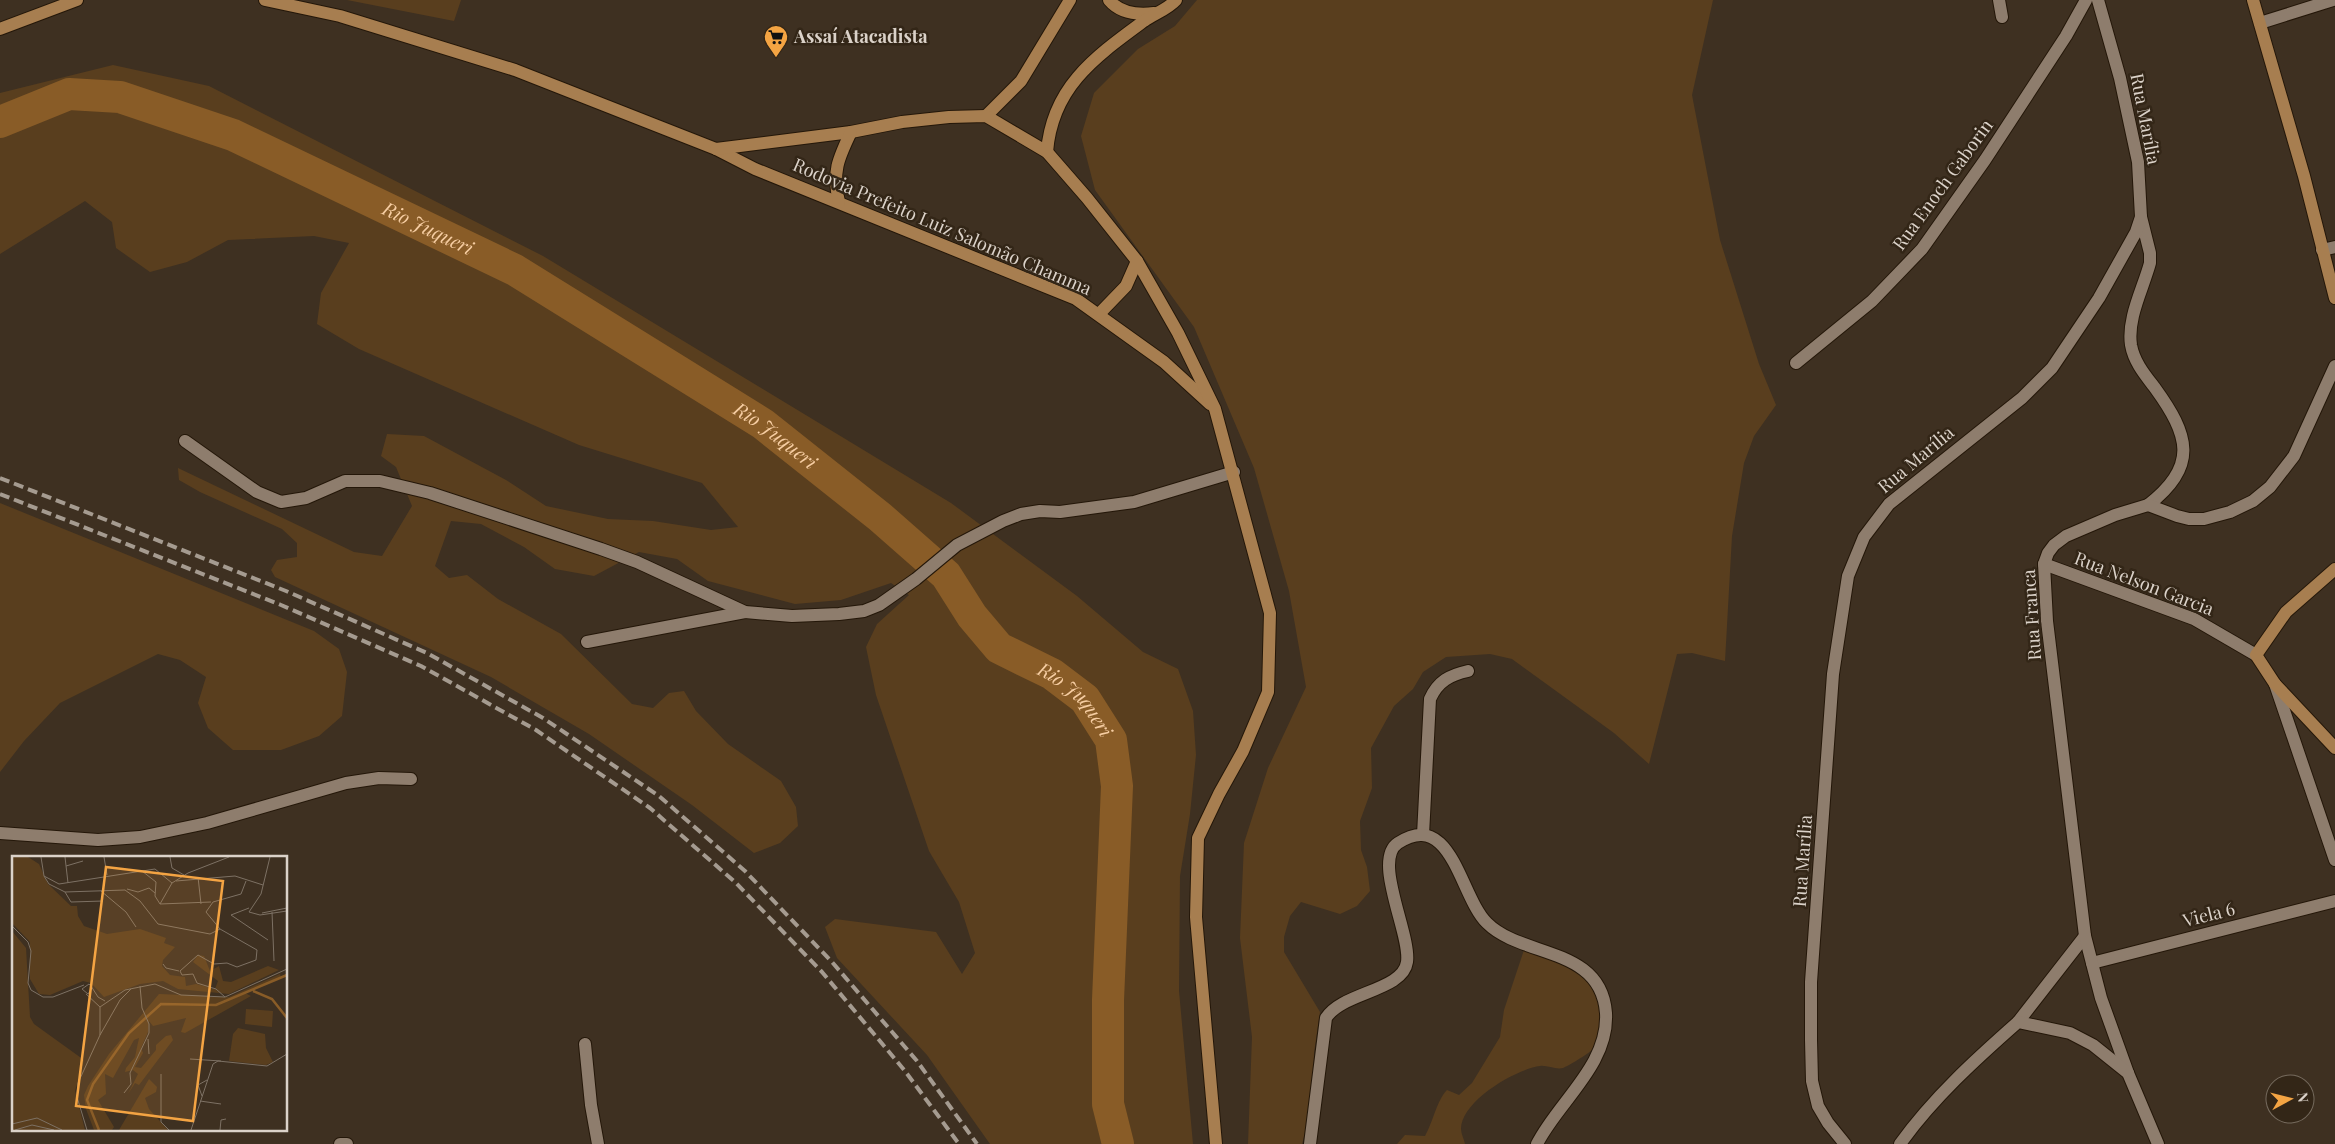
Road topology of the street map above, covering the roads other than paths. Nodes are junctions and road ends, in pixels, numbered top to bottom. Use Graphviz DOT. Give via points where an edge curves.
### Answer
graph roads {
  1 [pos="77,0"];
  2 [pos="264,0"];
  3 [pos="1070,0"];
  4 [pos="1109,0"];
  5 [pos="1176,0"];
  6 [pos="2000,0"];
  7 [pos="2086,0"];
  8 [pos="2098,0"];
  9 [pos="2253,0"];
  10 [pos="2332,0"];
  11 [pos="1157,12"];
  12 [pos="2002,17"];
  13 [pos="2260,23"];
  14 [pos="0,29"];
  15 [pos="986,116"];
  16 [pos="851,132"];
  17 [pos="716,149"];
  18 [pos="1047,152"];
  19 [pos="839,202"];
  20 [pos="2141,217"];
  21 [pos="2329,248"];
  22 [pos="1137,261"];
  23 [pos="2335,298"];
  24 [pos="1099,314"];
  25 [pos="1796,363"];
  26 [pos="2335,366"];
  27 [pos="1215,409"];
  28 [pos="185,441"];
  29 [pos="1234,472"];
  30 [pos="2148,505"];
  31 [pos="2044,564"];
  32 [pos="2335,569"];
  33 [pos="745,612"];
  34 [pos="587,642"];
  35 [pos="2256,655"];
  36 [pos="1468,671"];
  37 [pos="2275,684"];
  38 [pos="2335,748"];
  39 [pos="411,779"];
  40 [pos="0,833"];
  41 [pos="1423,835"];
  42 [pos="2335,860"];
  43 [pos="2335,901"];
  44 [pos="2085,936"];
  45 [pos="2092,962"];
  46 [pos="2018,1022"];
  47 [pos="585,1044"];
  48 [pos="2128,1073"];
  49 [pos="340,1144"];
  50 [pos="347,1144"];
  51 [pos="598,1144"];
  52 [pos="1216,1144"];
  53 [pos="1310,1144"];
  54 [pos="1537,1144"];
  55 [pos="1845,1144"];
  56 [pos="1900,1144"];
  57 [pos="2158,1144"];
  1 -- 14 [label="main road"];
  2 -- 17 [label="main road, Rodovia Prefeito Luiz Salomão Chamma" via="340,16 515,70"];
  3 -- 15 [label="main road" via="1021,81"];
  4 -- 11 [label="main road" via="1126,12 1141,15"];
  5 -- 11 [label="main road"];
  6 -- 12 [label="street"];
  7 -- 25 [label="street, Rua Enoch Gaborin" via="1990,152 1922,249 1872,301"];
  8 -- 20 [label="street, Rua Marília" via="2120,78 2138,162"];
  9 -- 13 [label="main road"];
  10 -- 13 [label="street"];
  11 -- 18 [label="main road" via="1103,53 1074,80 1057,107 1048,130"];
  13 -- 21 [label="main road"];
  15 -- 16 [label="main road, Rodovia Prefeito Luiz Salomão Chamma" via="902,122"];
  15 -- 18 [label="main road"];
  16 -- 17 [label="main road, Rodovia Prefeito Luiz Salomão Chamma"];
  16 -- 19 [label="main road" via="836,171"];
  17 -- 19 [label="main road, Rodovia Prefeito Luiz Salomão Chamma" via="754,169"];
  18 -- 22 [label="main road"];
  19 -- 24 [label="main road, Rodovia Prefeito Luiz Salomão Chamma" via="1076,299"];
  20 -- 30 [label="street" via="2150,264 2131,328 2131,344 2142,371 2175,418 2183,442 2180,468 2164,493"];
  20 -- 55 [label="street, Rua Marília" via="2100,298 2052,368 2022,398 1889,504 1864,537 1848,576 1833,674 1811,982 1810,1040 1812,1080 1818,1106"];
  21 -- 23 [label="main road"];
  22 -- 24 [label="main road" via="1126,286"];
  22 -- 27 [label="main road" via="1178,332"];
  24 -- 27 [label="main road, Rodovia Prefeito Luiz Salomão Chamma" via="1164,362"];
  26 -- 30 [label="street" via="2294,456 2270,487 2253,501 2204,519 2189,519"];
  27 -- 29 [label="main road"];
  28 -- 33 [label="street" via="257,492 281,502 306,498 345,481 388,483 430,493 638,562"];
  29 -- 33 [label="street" via="1134,502 1021,514 957,545 880,605 864,611 818,616"];
  29 -- 52 [label="main road" via="1270,613 1269,662 1268,692 1244,751 1198,838 1196,917"];
  30 -- 31 [label="street, Rua Franca" via="2066,536 2054,545"];
  31 -- 35 [label="street, Rua Nelson Garcia" via="2194,618"];
  31 -- 44 [label="street, Rua Franca"];
  32 -- 35 [label="main road" via="2286,612"];
  33 -- 34 [label="street"];
  35 -- 37 [label="main road"];
  36 -- 41 [label="street" via="1442,681 1430,699"];
  37 -- 38 [label="main road"];
  37 -- 42 [label="street"];
  39 -- 40 [label="street" via="346,782 207,823 140,837 98,840"];
  41 -- 53 [label="street" via="1397,844 1391,851 1388,864 1407,964 1400,975 1347,1000 1326,1018"];
  41 -- 54 [label="street" via="1434,837 1447,849 1487,923 1503,934 1574,963 1588,973 1602,994 1606,1012 1605,1033 1598,1054"];
  43 -- 45 [label="street, Viela 6"];
  44 -- 45 [label="street, Rua Franca"];
  44 -- 46 [label="street"];
  45 -- 48 [label="street, Rua Franca"];
  46 -- 48 [label="street" via="2070,1033 2093,1045"];
  46 -- 56 [label="street" via="1924,1112"];
  47 -- 51 [label="street"];
  48 -- 57 [label="street, Rua Franca"];
  49 -- 50 [label="street"];
}
